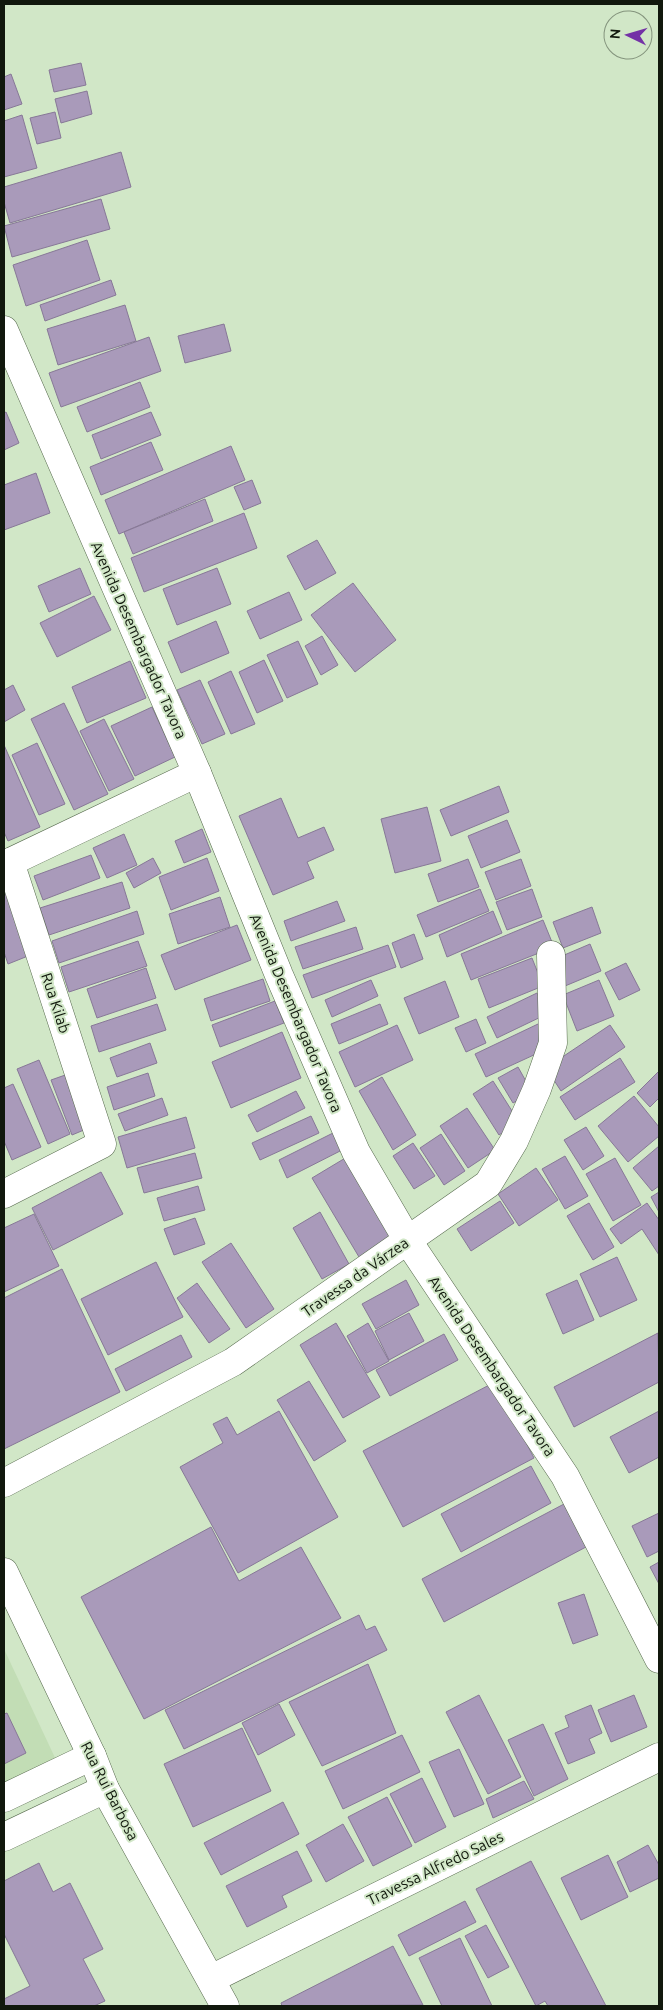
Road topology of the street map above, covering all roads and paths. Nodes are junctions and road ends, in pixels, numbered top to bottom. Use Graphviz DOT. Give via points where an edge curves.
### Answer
graph roads {
  1 [pos="4,330"];
  2 [pos="197,773"];
  3 [pos="7,864"];
  4 [pos="551,954"];
  5 [pos="4,1194"];
  6 [pos="408,1241"];
  7 [pos="4,1483"];
  8 [pos="4,1572"];
  9 [pos="659,1659"];
  10 [pos="92,1756"];
  11 [pos="659,1757"];
  12 [pos="105,1789"];
  13 [pos="4,1798"];
  14 [pos="4,1837"];
  15 [pos="211,1979"];
  16 [pos="225,2006"];
  1 -- 2 [label="street, Avenida Desembargador Tavora"];
  2 -- 3 [label="street"];
  2 -- 6 [label="street, Avenida Desembargador Tavora" via="356,1152"];
  3 -- 5 [label="street, Rua Kilab" via="102,1144"];
  4 -- 6 [label="street, Travessa da Várzea" via="553,1042 514,1140 488,1184"];
  6 -- 7 [label="street, Travessa da Várzea" via="233,1362"];
  6 -- 9 [label="street, Avenida Desembargador Tavora" via="565,1476"];
  8 -- 10 [label="street, Rua Rui Barbosa"];
  10 -- 12 [label="street, Rua Rui Barbosa"];
  10 -- 13 [label="street"];
  11 -- 15 [label="street, Travessa Alfredo Sales"];
  12 -- 14 [label="street"];
  12 -- 15 [label="street, Rua Rui Barbosa"];
  15 -- 16 [label="street, Rua Rui Barbosa"];
}
